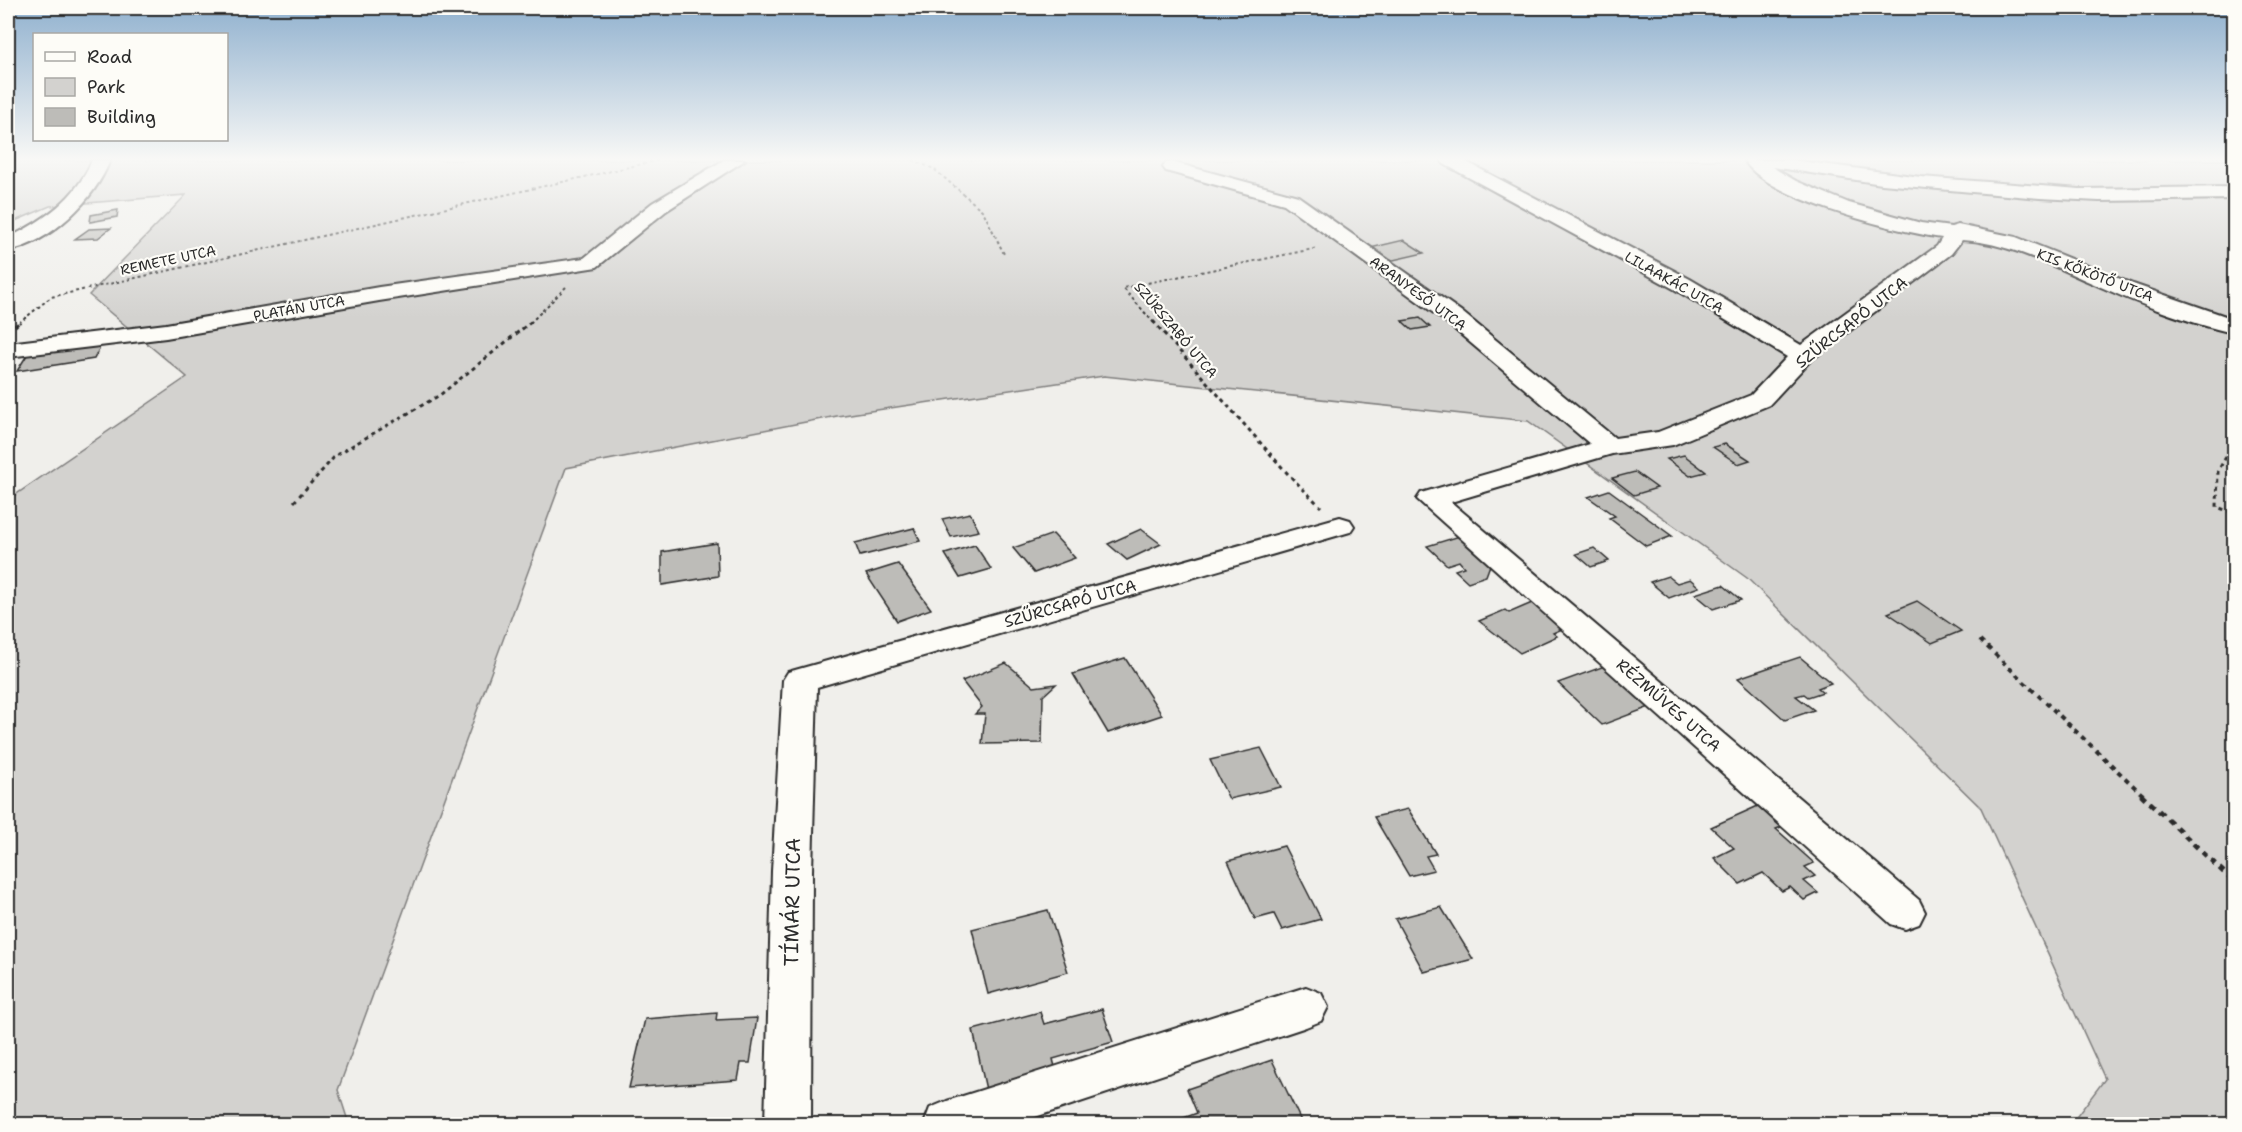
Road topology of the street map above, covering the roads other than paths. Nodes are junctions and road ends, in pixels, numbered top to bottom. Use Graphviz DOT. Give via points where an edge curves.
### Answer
graph roads {
  1 [pos="62,213"];
  2 [pos="652,213"];
  3 [pos="1307,213"];
  4 [pos="1549,213"];
  5 [pos="1862,213"];
  6 [pos="1958,231"];
  7 [pos="8,245"];
  8 [pos="2235,326"];
  9 [pos="8,350"];
  10 [pos="1802,356"];
  11 [pos="1609,447"];
  12 [pos="1431,500"];
  13 [pos="1340,526"];
  14 [pos="800,680"];
  15 [pos="1905,912"];
  16 [pos="1306,1007"];
  17 [pos="788,1125"];
  18 [pos="947,1125"];
  1 -- 7 [label="street" via="50,224"];
  2 -- 9 [label="street, PLATÁN UTCA" via="590,263 166,331"];
  3 -- 11 [label="street, ARANYESŐ UTCA" via="1454,317"];
  4 -- 10 [label="street, LILAAKÁC UTCA" via="1682,284"];
  5 -- 6 [label="street, KIS KŐKÖTŐ UTCA" via="1902,225"];
  6 -- 8 [label="street, KIS KŐKÖTŐ UTCA" via="2009,241 2112,284"];
  6 -- 10 [label="street, SZŰRCSAPÓ UTCA" via="1944,250"];
  10 -- 11 [label="street, SZŰRCSAPÓ UTCA" via="1761,400 1664,439"];
  11 -- 12 [label="street, SZŰRCSAPÓ UTCA"];
  12 -- 15 [label="street, RÉZMŰVES UTCA"];
  13 -- 14 [label="street, SZŰRCSAPÓ UTCA"];
  14 -- 17 [label="street, TÍMÁR UTCA"];
  16 -- 18 [label="street"];
}
